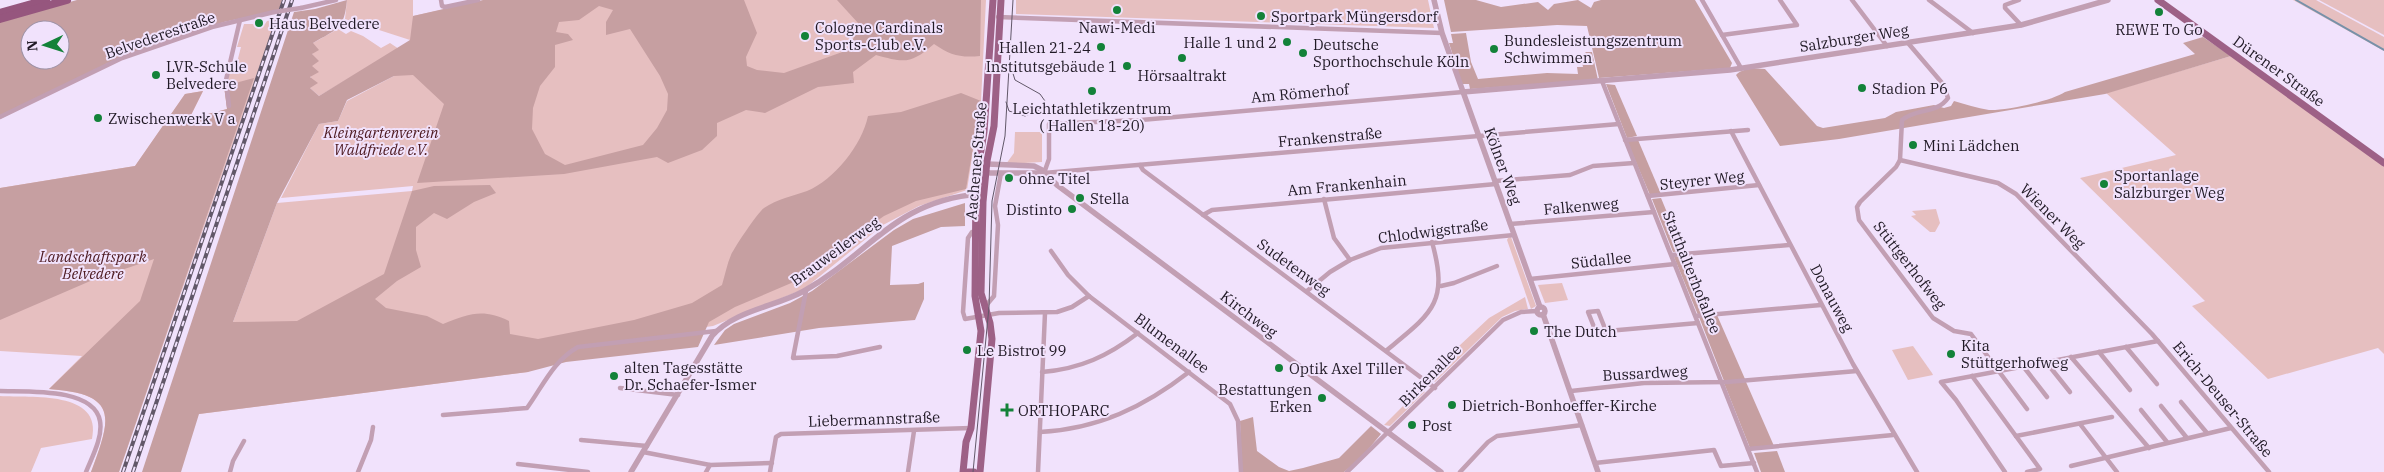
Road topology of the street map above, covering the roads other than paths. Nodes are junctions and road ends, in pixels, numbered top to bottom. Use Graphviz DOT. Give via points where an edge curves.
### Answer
graph roads {
  1 [pos="39,0"];
  2 [pos="46,0"];
  3 [pos="67,0"];
  4 [pos="316,0"];
  5 [pos="336,0"];
  6 [pos="441,0"];
  7 [pos="478,0"];
  8 [pos="993,0"];
  9 [pos="1001,0"];
  10 [pos="1434,0"];
  11 [pos="1702,0"];
  12 [pos="1780,0"];
  13 [pos="1852,0"];
  14 [pos="1928,0"];
  15 [pos="2019,0"];
  16 [pos="2108,0"];
  17 [pos="2158,0"];
  18 [pos="315,6"];
  19 [pos="0,8"];
  20 [pos="0,13"];
  21 [pos="1000,16"];
  22 [pos="992,18"];
  23 [pos="0,19"];
  24 [pos="240,20"];
  25 [pos="2021,25"];
  26 [pos="1442,33"];
  27 [pos="1973,33"];
  28 [pos="1722,35"];
  29 [pos="1908,43"];
  30 [pos="1887,46"];
  31 [pos="1741,68"];
  32 [pos="1602,81"];
  33 [pos="1463,92"];
  34 [pos="229,106"];
  35 [pos="0,117"];
  36 [pos="1619,124"];
  37 [pos="1748,130"];
  38 [pos="1731,131"];
  39 [pos="1479,136"];
  40 [pos="1625,140"];
  41 [pos="1900,160"];
  42 [pos="1634,163"];
  43 [pos="2384,163"];
  44 [pos="978,164"];
  45 [pos="987,164"];
  46 [pos="1140,165"];
  47 [pos="1002,170"];
  48 [pos="986,173"];
  49 [pos="1044,173"];
  50 [pos="976,180"];
  51 [pos="1495,182"];
  52 [pos="1759,185"];
  53 [pos="975,194"];
  54 [pos="984,194"];
  55 [pos="1648,196"];
  56 [pos="1324,199"];
  57 [pos="1654,212"];
  58 [pos="1203,215"];
  59 [pos="1510,224"];
  60 [pos="974,232"];
  61 [pos="1514,235"];
  62 [pos="1432,242"];
  63 [pos="1789,245"];
  64 [pos="1051,251"];
  65 [pos="1672,255"];
  66 [pos="1350,260"];
  67 [pos="1675,264"];
  68 [pos="1497,266"];
  69 [pos="1530,279"];
  70 [pos="1441,286"];
  71 [pos="806,291"];
  72 [pos="1307,291"];
  73 [pos="1089,296"];
  74 [pos="1821,304"];
  75 [pos="1540,311"];
  76 [pos="986,312"];
  77 [pos="1045,313"];
  78 [pos="1696,316"];
  79 [pos="979,318"];
  80 [pos="1698,322"];
  81 [pos="716,331"];
  82 [pos="1606,331"];
  83 [pos="1138,333"];
  84 [pos="2158,341"];
  85 [pos="2126,347"];
  86 [pos="880,348"];
  87 [pos="1387,350"];
  88 [pos="2099,352"];
  89 [pos="2071,357"];
  90 [pos="2046,362"];
  91 [pos="2023,366"];
  92 [pos="1857,371"];
  93 [pos="1999,371"];
  94 [pos="1042,372"];
  95 [pos="1189,372"];
  96 [pos="1972,376"];
  97 [pos="1722,382"];
  98 [pos="2157,384"];
  99 [pos="620,388"];
  100 [pos="1435,388"];
  101 [pos="2130,390"];
  102 [pos="0,391"];
  103 [pos="1571,391"];
  104 [pos="2070,392"];
  105 [pos="678,395"];
  106 [pos="2047,397"];
  107 [pos="2181,402"];
  108 [pos="2161,406"];
  109 [pos="2027,409"];
  110 [pos="2141,410"];
  111 [pos="443,414"];
  112 [pos="2112,417"];
  113 [pos="2080,424"];
  114 [pos="1582,425"];
  115 [pos="373,427"];
  116 [pos="971,428"];
  117 [pos="2231,428"];
  118 [pos="914,430"];
  119 [pos="1040,432"];
  120 [pos="1388,433"];
  121 [pos="2207,433"];
  122 [pos="1894,436"];
  123 [pos="2016,436"];
  124 [pos="2187,438"];
  125 [pos="581,440"];
  126 [pos="244,441"];
  127 [pos="2167,442"];
  128 [pos="2149,448"];
  129 [pos="645,449"];
  130 [pos="1748,450"];
  131 [pos="2106,458"];
  132 [pos="772,463"];
  133 [pos="1595,463"];
  134 [pos="1754,463"];
  135 [pos="518,464"];
  136 [pos="710,464"];
  137 [pos="2072,466"];
  138 [pos="86,472"];
  139 [pos="230,472"];
  140 [pos="358,472"];
  141 [pos="588,472"];
  142 [pos="631,472"];
  143 [pos="706,472"];
  144 [pos="770,472"];
  145 [pos="908,472"];
  146 [pos="964,472"];
  147 [pos="968,472"];
  148 [pos="974,472"];
  149 [pos="980,472"];
  150 [pos="1038,472"];
  151 [pos="1241,472"];
  152 [pos="1347,472"];
  153 [pos="1441,472"];
  154 [pos="1460,472"];
  155 [pos="1598,472"];
  156 [pos="1757,472"];
  157 [pos="1917,472"];
  158 [pos="2005,472"];
  159 [pos="2027,472"];
  160 [pos="2117,472"];
  161 [pos="2268,472"];
  1 -- 19 [label="highway"];
  2 -- 20 [label="highway"];
  3 -- 23 [label="highway"];
  4 -- 18 [label="street"];
  5 -- 18 [label="street, Belvederestraße"];
  6 -- 7 [label="street" via="445,7"];
  8 -- 22 [label="main road, Aachener Straße"];
  9 -- 21 [label="main road, Aachener Straße"];
  10 -- 26 [label="street, Kölner Weg"];
  11 -- 28 [label="street"];
  12 -- 28 [label="street" via="1797,26"];
  13 -- 30 [label="street"];
  14 -- 27 [label="street"];
  15 -- 25 [label="street" via="2005,5 2005,8"];
  16 -- 25 [label="street, Salzburger Weg"];
  17 -- 43 [label="main road, Dürener Straße"];
  18 -- 24 [label="street, Belvederestraße, bridge"];
  21 -- 22 [label="street"];
  21 -- 26 [label="street"];
  21 -- 45 [label="main road, Aachener Straße" via="994,126"];
  22 -- 44 [label="main road, Aachener Straße" via="984,132"];
  24 -- 34 [label="street" via="226,80"];
  24 -- 35 [label="street, Belvederestraße" via="122,58"];
  25 -- 27 [label="street, Salzburger Weg"];
  26 -- 33 [label="street, Kölner Weg"];
  27 -- 29 [label="street, Salzburger Weg"];
  28 -- 31 [label="street"];
  29 -- 30 [label="street, Salzburger Weg"];
  29 -- 41 [label="street" via="1942,84 1948,98 1938,109 1914,113 1902,120"];
  30 -- 31 [label="street, Salzburger Weg"];
  31 -- 32 [label="street, Salzburger Weg"];
  32 -- 33 [label="street, Am Römerhof"];
  32 -- 36 [label="street, Statthalterhofallee"];
  33 -- 39 [label="street, Kölner Weg"];
  33 -- 49 [label="street, Am Römerhof" via="1141,120 1049,124 1049,159"];
  36 -- 39 [label="street, Frankenstraße"];
  36 -- 40 [label="street, Statthalterhofallee"];
  37 -- 38 [label="street"];
  38 -- 40 [label="street"];
  38 -- 52 [label="street, Donauweg"];
  39 -- 46 [label="street, Frankenstraße"];
  39 -- 51 [label="street, Kölner Weg"];
  40 -- 42 [label="street, Statthalterhofallee"];
  41 -- 84 [label="street, Wiener Weg" via="2005,186"];
  41 -- 93 [label="street, Stüttgerhofweg" via="1860,202 1857,207 1859,220 1933,318 1954,331 1971,334"];
  42 -- 51 [label="street, Am Frankenhain" via="1593,166 1570,174"];
  42 -- 55 [label="street, Statthalterhofallee"];
  44 -- 48 [label="street"];
  44 -- 50 [label="main road, Aachener Straße"];
  45 -- 47 [label="street"];
  45 -- 48 [label="main road, Aachener Straße"];
  46 -- 49 [label="street, Frankenstraße"];
  46 -- 58 [label="street, Sudetenweg"];
  47 -- 48 [label="street"];
  47 -- 49 [label="street"];
  47 -- 76 [label="street, Aachener Straße" via="996,206 994,296"];
  48 -- 50 [label="street"];
  48 -- 54 [label="main road, Aachener Straße"];
  49 -- 120 [label="street, Kirchweg"];
  50 -- 53 [label="main road, Aachener Straße"];
  51 -- 56 [label="street, Am Frankenhain"];
  51 -- 59 [label="street, Kölner Weg"];
  52 -- 55 [label="street, Steyrer Weg"];
  52 -- 63 [label="street, Donauweg"];
  53 -- 54 [label="street, Brauweilerweg"];
  53 -- 60 [label="main road, Aachener Straße"];
  53 -- 71 [label="street, Brauweilerweg" via="946,200 903,218"];
  54 -- 76 [label="main road, Aachener Straße" via="981,293"];
  55 -- 57 [label="street, Statthalterhofallee"];
  56 -- 58 [label="street, Am Frankenhain" via="1212,210"];
  56 -- 66 [label="street" via="1334,238"];
  57 -- 59 [label="street, Falkenweg"];
  57 -- 65 [label="street, Statthalterhofallee"];
  58 -- 72 [label="street, Sudetenweg"];
  59 -- 61 [label="street, Kölner Weg"];
  60 -- 79 [label="main road, Aachener Straße" via="975,296"];
  60 -- 79 [label="street, Aachener Straße" via="968,238 964,316 965,319"];
  61 -- 62 [label="street, Chlodwigstraße"];
  61 -- 69 [label="street, Kölner Weg"];
  62 -- 66 [label="street, Chlodwigstraße" via="1381,248"];
  62 -- 70 [label="street" via="1441,270"];
  63 -- 65 [label="street"];
  63 -- 74 [label="street, Donauweg"];
  64 -- 73 [label="street, Blumenallee" via="1072,281"];
  65 -- 67 [label="street, Statthalterhofallee"];
  66 -- 72 [label="street, Chlodwigstraße"];
  67 -- 69 [label="street, Südallee"];
  67 -- 78 [label="street, Statthalterhofallee"];
  68 -- 70 [label="street" via="1471,274 1450,286"];
  69 -- 75 [label="street, Kölner Weg"];
  70 -- 87 [label="street" via="1433,309"];
  71 -- 81 [label="street, Brauweilerweg"];
  71 -- 86 [label="street" via="794,358 837,356"];
  72 -- 87 [label="street, Sudetenweg"];
  73 -- 77 [label="street" via="1065,310"];
  73 -- 83 [label="street, Blumenallee"];
  74 -- 78 [label="street"];
  74 -- 92 [label="street, Donauweg"];
  75 -- 100 [label="street, Birkenallee" via="1521,312 1503,320"];
  75 -- 103 [label="street, Kölner Weg"];
  76 -- 77 [label="street"];
  76 -- 79 [label="street"];
  76 -- 149 [label="main road, Aachener Straße" via="992,339"];
  77 -- 94 [label="street"];
  78 -- 80 [label="street, Statthalterhofallee"];
  79 -- 116 [label="main road, Aachener Straße" via="981,331"];
  80 -- 82 [label="street"];
  80 -- 97 [label="street, Statthalterhofallee"];
  81 -- 105 [label="street"];
  81 -- 111 [label="street" via="578,348 563,354 527,408"];
  82 -- 82 [label="street" via="1598,311 1588,312 1596,332"];
  83 -- 94 [label="street" via="1102,359 1073,369"];
  83 -- 95 [label="street, Blumenallee"];
  84 -- 85 [label="street"];
  84 -- 117 [label="street, Erich-Deuser-Straße"];
  85 -- 88 [label="street"];
  85 -- 98 [label="street"];
  87 -- 100 [label="street, Sudetenweg"];
  88 -- 89 [label="street"];
  88 -- 101 [label="street"];
  89 -- 90 [label="street"];
  89 -- 128 [label="street"];
  90 -- 91 [label="street"];
  90 -- 104 [label="street"];
  91 -- 93 [label="street"];
  91 -- 106 [label="street"];
  92 -- 97 [label="street, Bussardweg"];
  92 -- 122 [label="street, Donauweg"];
  93 -- 96 [label="street"];
  93 -- 109 [label="street"];
  94 -- 119 [label="street"];
  95 -- 119 [label="street" via="1151,401 1117,418 1075,429"];
  95 -- 151 [label="street, Blumenallee" via="1223,397 1236,413 1240,429"];
  96 -- 123 [label="street"];
  96 -- 158 [label="street" via="1941,382"];
  97 -- 103 [label="street, Bussardweg" via="1644,383"];
  97 -- 130 [label="street, Statthalterhofallee"];
  99 -- 105 [label="street"];
  100 -- 120 [label="street, Birkenallee"];
  102 -- 138 [label="street" via="70,396 95,408 100,430"];
  103 -- 114 [label="street, Kölner Weg"];
  105 -- 129 [label="street"];
  107 -- 121 [label="street"];
  108 -- 124 [label="street"];
  110 -- 127 [label="street"];
  112 -- 113 [label="street"];
  113 -- 123 [label="street"];
  113 -- 131 [label="street"];
  114 -- 133 [label="street, Kölner Weg"];
  114 -- 154 [label="street" via="1497,436"];
  115 -- 140 [label="street"];
  116 -- 118 [label="street, Liebermannstraße"];
  116 -- 146 [label="main road, Aachener Straße" via="966,442"];
  117 -- 121 [label="street"];
  117 -- 161 [label="street, Erich-Deuser-Straße"];
  118 -- 132 [label="street, Liebermannstraße" via="778,435"];
  118 -- 145 [label="street"];
  119 -- 150 [label="street"];
  120 -- 152 [label="street, Birkenallee"];
  120 -- 153 [label="street, Kirchweg"];
  121 -- 124 [label="street"];
  122 -- 130 [label="street"];
  122 -- 157 [label="street, Donauweg"];
  123 -- 159 [label="street" via="2040,469"];
  124 -- 127 [label="street"];
  125 -- 129 [label="street"];
  126 -- 139 [label="street"];
  127 -- 128 [label="street"];
  128 -- 131 [label="street"];
  129 -- 136 [label="street" via="677,460"];
  129 -- 142 [label="street"];
  130 -- 134 [label="street, Statthalterhofallee"];
  131 -- 137 [label="street"];
  131 -- 160 [label="street"];
  132 -- 136 [label="street"];
  132 -- 144 [label="street"];
  133 -- 134 [label="street" via="1714,450 1721,466"];
  133 -- 155 [label="street, Kölner Weg"];
  134 -- 156 [label="street, Statthalterhofallee"];
  135 -- 141 [label="street"];
  136 -- 143 [label="street"];
  147 -- 148 [label="main road"];
}
